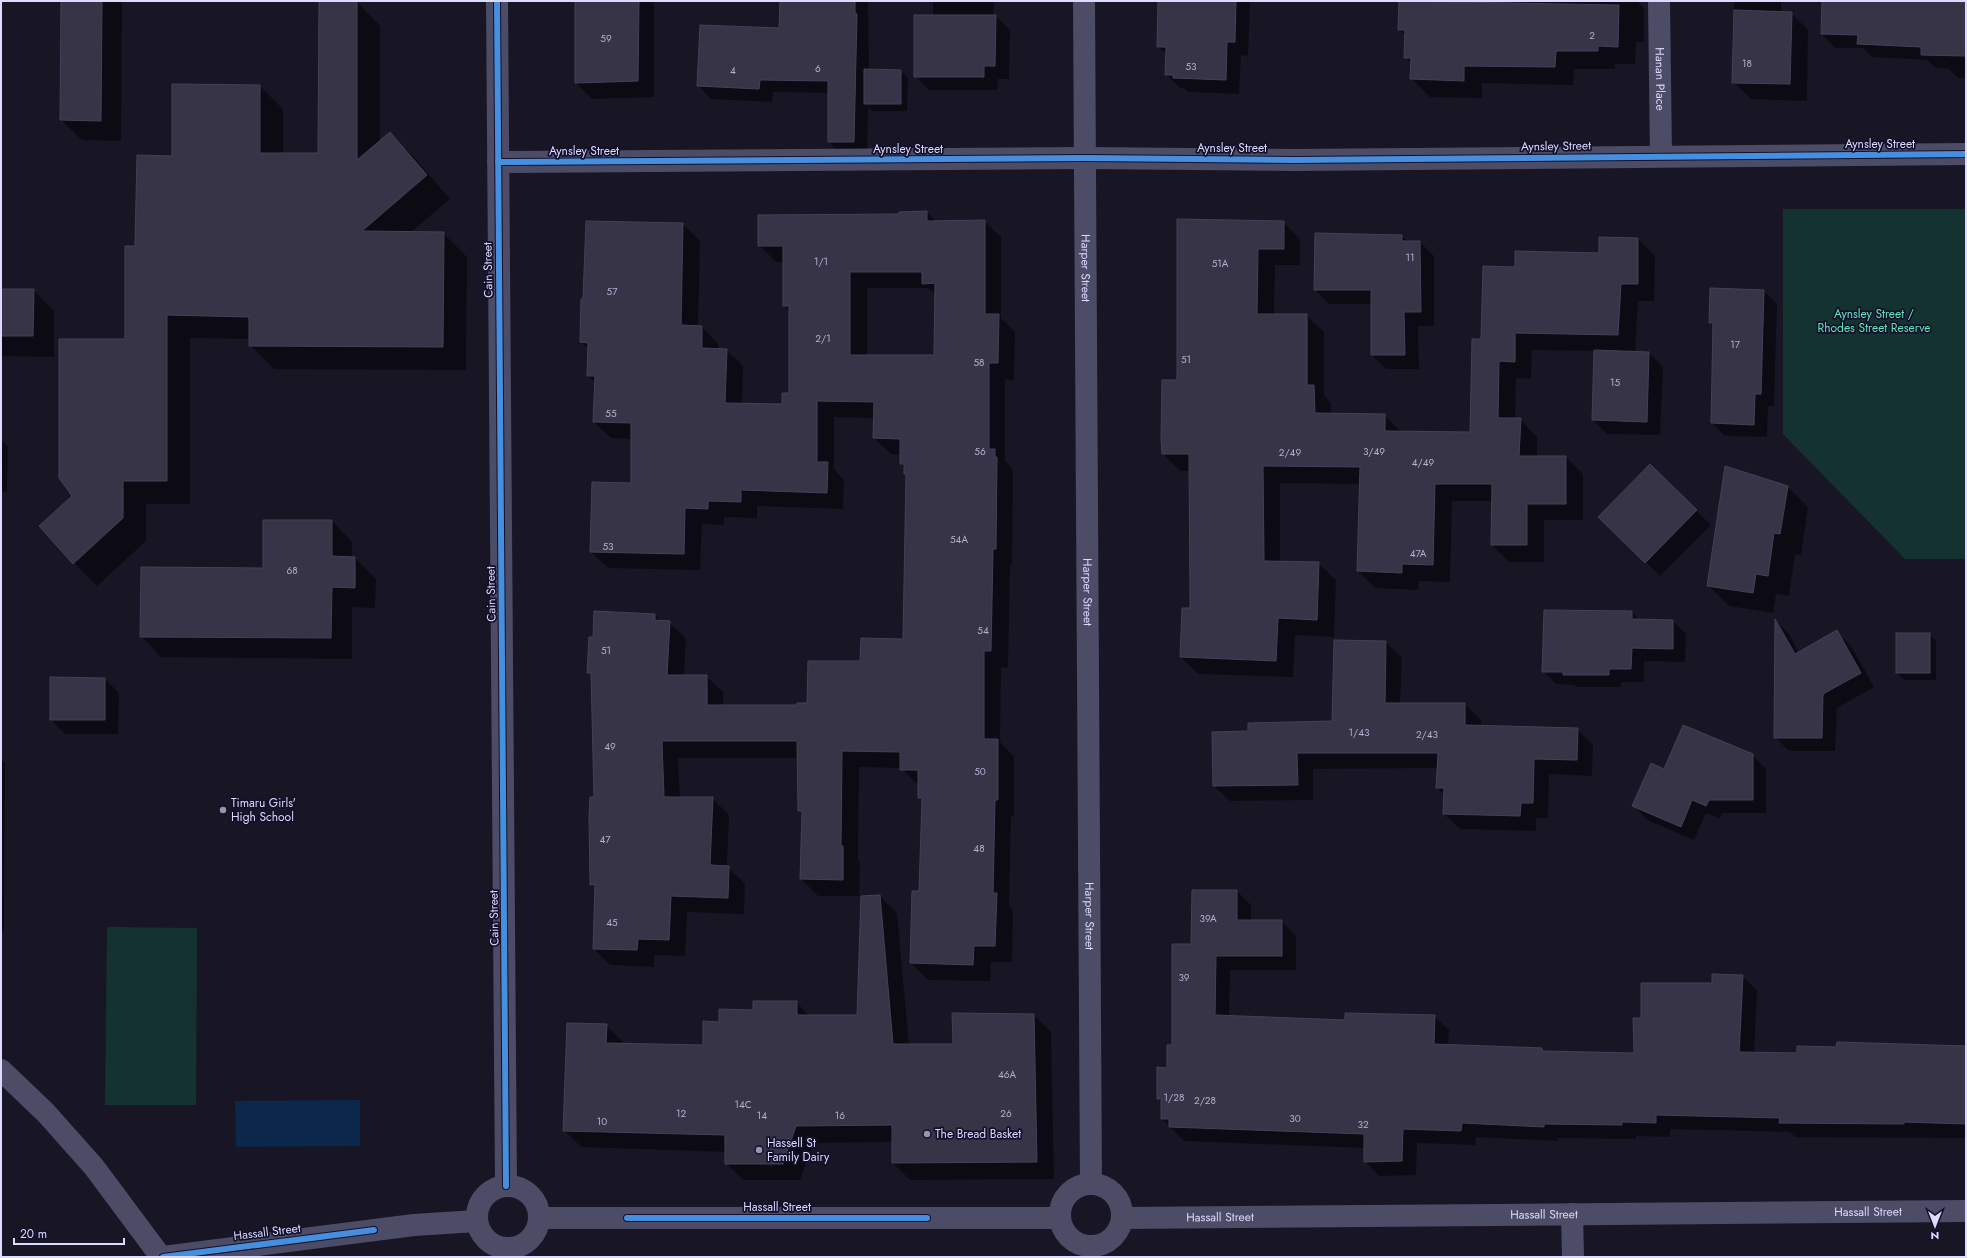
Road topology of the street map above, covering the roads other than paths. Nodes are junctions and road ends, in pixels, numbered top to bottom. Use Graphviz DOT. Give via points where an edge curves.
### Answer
graph roads {
  1 [pos="497,1"];
  2 [pos="1084,1"];
  3 [pos="1659,1"];
  4 [pos="1966,154"];
  5 [pos="1661,156"];
  6 [pos="1085,158"];
  7 [pos="498,162"];
  8 [pos="1,1070"];
  9 [pos="1091,1184"];
  10 [pos="506,1186"];
  11 [pos="1966,1211"];
  12 [pos="1572,1214"];
  13 [pos="540,1218"];
  14 [pos="1060,1218"];
  15 [pos="1123,1218"];
  16 [pos="477,1221"];
  17 [pos="1091,1252"];
  18 [pos="506,1253"];
  19 [pos="162,1257"];
  20 [pos="1572,1257"];
  1 -- 7 [label="street, Cain Street"];
  2 -- 6 [label="street, Harper Street"];
  3 -- 5 [label="street, Hanan Place"];
  4 -- 5 [label="street, Aynsley Street"];
  5 -- 6 [label="street, Aynsley Street" via="1295,160"];
  6 -- 7 [label="street, Aynsley Street"];
  6 -- 9 [label="street, Harper Street"];
  7 -- 10 [label="street, Cain Street"];
  8 -- 19 [label="street" via="46,1113 94,1167"];
  9 -- 14 [label="street" via="1072,1191 1061,1208"];
  9 -- 15 [label="street" via="1101,1186 1118,1198"];
  10 -- 13 [label="street" via="517,1188 534,1198"];
  10 -- 16 [label="street" via="497,1188 481,1201"];
  11 -- 12 [label="street, Hassall Street"];
  12 -- 15 [label="street, Hassall Street"];
  12 -- 20 [label="street"];
  13 -- 14 [label="street, Hassall Street"];
  13 -- 18 [label="street" via="533,1237"];
  14 -- 17 [label="street" via="1066,1235"];
  15 -- 17 [label="street" via="1121,1227 1109,1241"];
  16 -- 18 [label="street" via="480,1231 487,1240"];
  16 -- 19 [label="street, Hassall Street" via="414,1226"];
}
